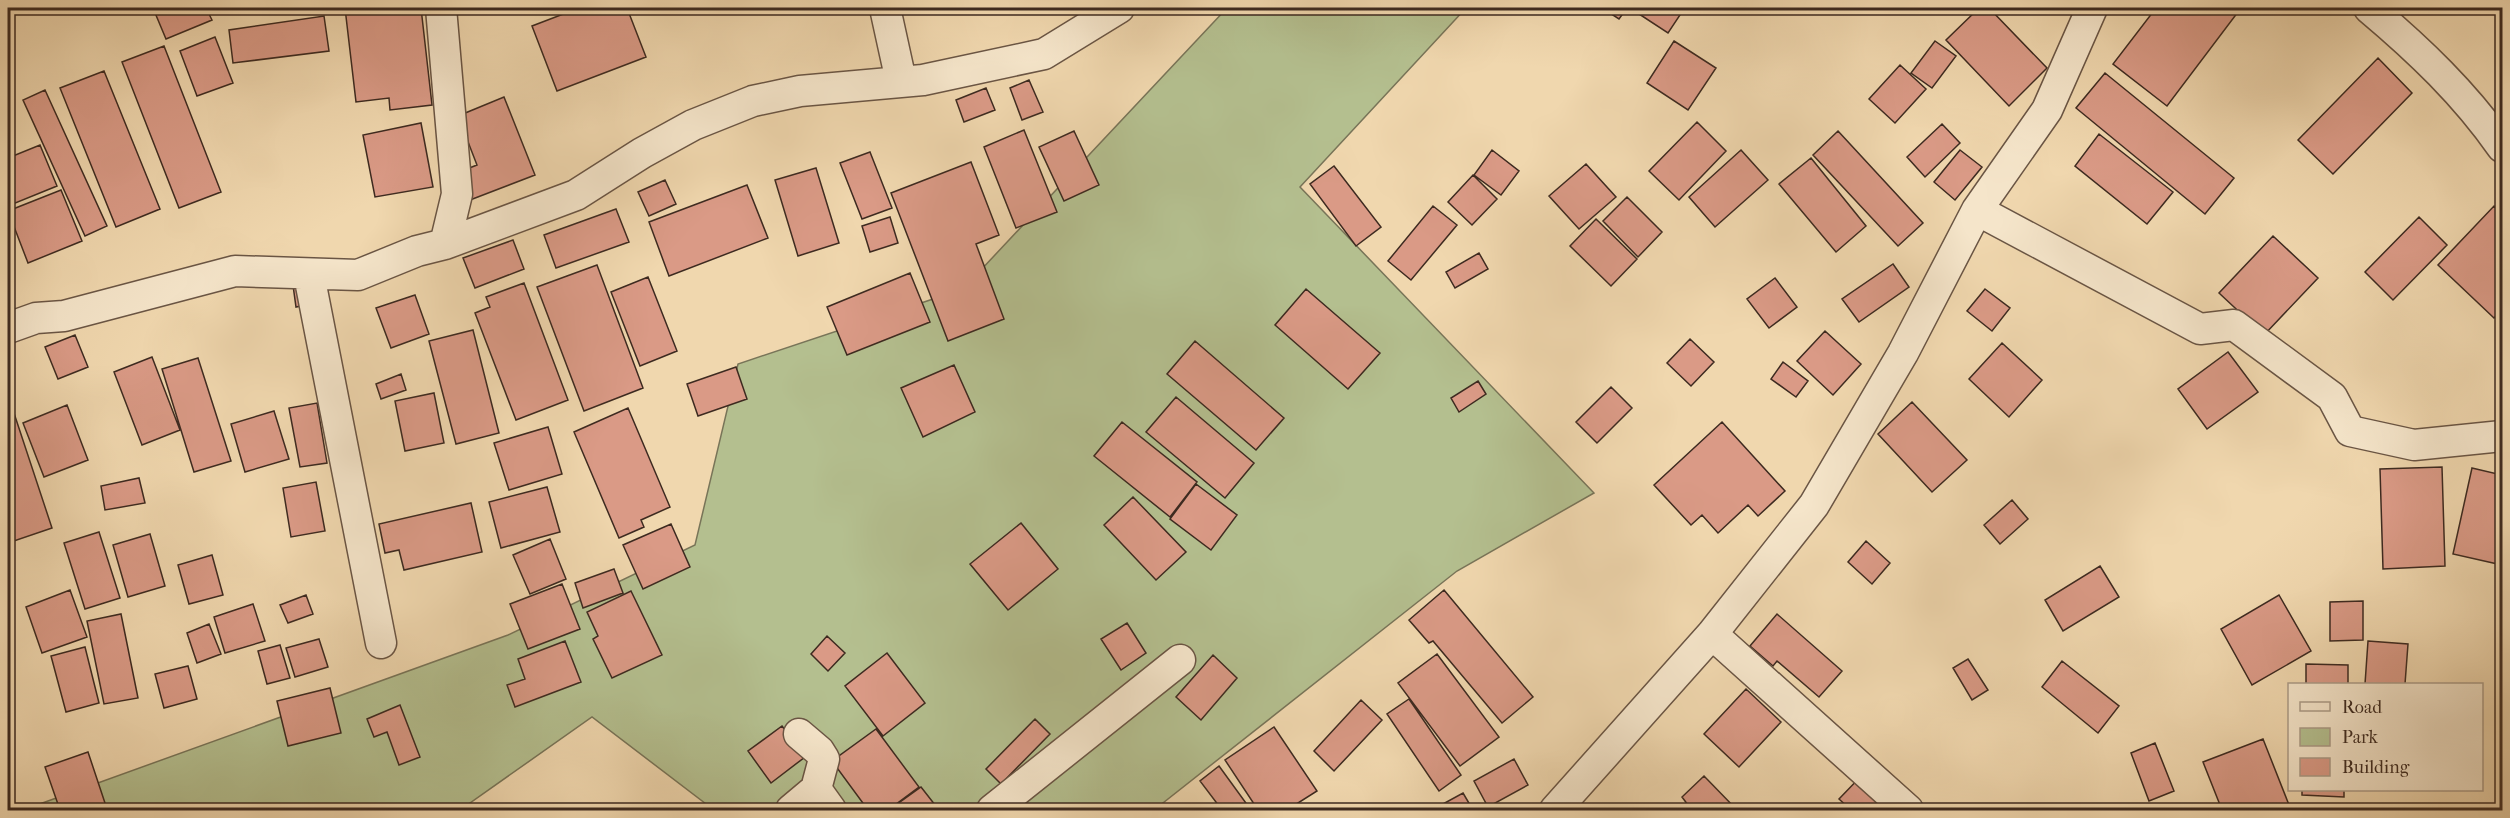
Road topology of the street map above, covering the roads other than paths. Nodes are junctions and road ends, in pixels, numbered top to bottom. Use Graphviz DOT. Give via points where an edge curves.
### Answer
graph roads {
  1 [pos="441,8"];
  2 [pos="885,8"];
  3 [pos="1119,8"];
  4 [pos="2092,8"];
  5 [pos="2369,8"];
  6 [pos="901,81"];
  7 [pos="2502,147"];
  8 [pos="1977,210"];
  9 [pos="445,244"];
  10 [pos="309,275"];
  11 [pos="8,328"];
  12 [pos="2502,436"];
  13 [pos="1712,634"];
  14 [pos="381,643"];
  15 [pos="1180,660"];
  16 [pos="799,734"];
  17 [pos="823,800"];
  18 [pos="791,810"];
  19 [pos="992,810"];
  20 [pos="1555,810"];
  21 [pos="1908,810"];
  1 -- 9 [label="street" via="457,194"];
  2 -- 6 [label="street"];
  3 -- 6 [label="street" via="1044,54 923,80"];
  4 -- 8 [label="street" via="2047,110"];
  5 -- 7 [label="street" via="2419,50 2479,113"];
  6 -- 9 [label="street" via="800,91 753,101 693,125 576,195"];
  8 -- 12 [label="street" via="2200,329 2234,325 2332,397 2350,431 2414,445"];
  8 -- 13 [label="street" via="1903,353 1814,505"];
  9 -- 10 [label="street" via="358,275"];
  10 -- 11 [label="street" via="235,271"];
  10 -- 14 [label="street"];
  13 -- 20 [label="street"];
  13 -- 21 [label="street"];
  15 -- 19 [label="street"];
  16 -- 17 [label="street" via="824,759"];
  17 -- 18 [label="street"];
}
